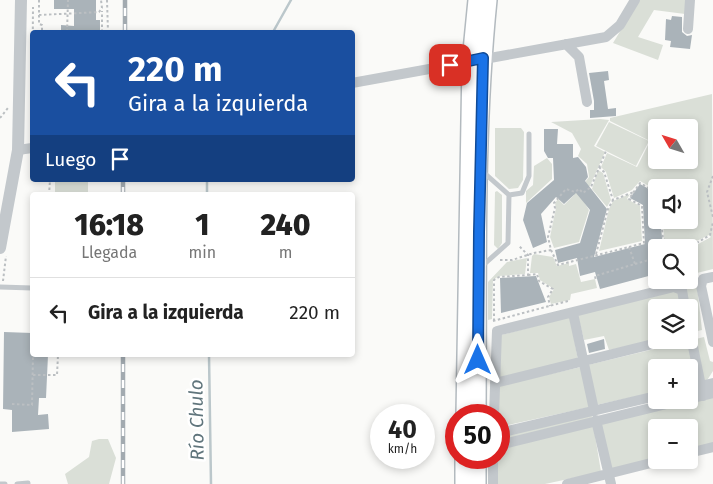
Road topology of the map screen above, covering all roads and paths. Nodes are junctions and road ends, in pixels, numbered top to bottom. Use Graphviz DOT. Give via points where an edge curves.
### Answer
graph roads {
  1 [pos="21,0"];
  2 [pos="33,0"];
  3 [pos="39,0"];
  4 [pos="68,0"];
  5 [pos="102,0"];
  6 [pos="107,0"];
  7 [pos="476,0"];
  8 [pos="489,0"];
  9 [pos="635,0"];
  10 [pos="690,0"];
  11 [pos="102,8"];
  12 [pos="68,13"];
  13 [pos="39,15"];
  14 [pos="688,29"];
  15 [pos="33,30"];
  16 [pos="42,30"];
  17 [pos="67,30"];
  18 [pos="102,30"];
  19 [pos="108,30"];
  20 [pos="566,44"];
  21 [pos="477,60"];
  22 [pos="355,82"];
  23 [pos="587,102"];
  24 [pos="529,134"];
  25 [pos="30,148"];
  26 [pos="18,150"];
  27 [pos="606,151"];
  28 [pos="599,167"];
  29 [pos="480,169"];
  30 [pos="713,176"];
  31 [pos="648,188"];
  32 [pos="634,192"];
  33 [pos="509,196"];
  34 [pos="613,200"];
  35 [pos="713,217"];
  36 [pos="713,222"];
  37 [pos="698,242"];
  38 [pos="518,245"];
  39 [pos="629,247"];
  40 [pos="0,248"];
  41 [pos="551,250"];
  42 [pos="596,254"];
  43 [pos="528,255"];
  44 [pos="499,260"];
  45 [pos="648,260"];
  46 [pos="635,264"];
  47 [pos="479,269"];
  48 [pos="528,274"];
  49 [pos="713,277"];
  50 [pos="596,281"];
  51 [pos="0,287"];
  52 [pos="30,288"];
  53 [pos="684,299"];
  54 [pos="568,301"];
  55 [pos="550,306"];
  56 [pos="573,312"];
  57 [pos="494,320"];
  58 [pos="479,324"];
  59 [pos="713,342"];
  60 [pos="648,345"];
  61 [pos="694,349"];
  62 [pos="34,357"];
  63 [pos="58,357"];
  64 [pos="584,362"];
  65 [pos="33,375"];
  66 [pos="495,383"];
  67 [pos="713,383"];
  68 [pos="706,392"];
  69 [pos="648,398"];
  70 [pos="12,404"];
  71 [pos="464,404"];
  72 [pos="478,404"];
  73 [pos="494,404"];
  74 [pos="648,406"];
  75 [pos="595,415"];
  76 [pos="510,431"];
  77 [pos="510,442"];
  78 [pos="713,447"];
  79 [pos="698,451"];
  80 [pos="648,465"];
  81 [pos="463,469"];
  82 [pos="478,469"];
  83 [pos="493,469"];
  84 [pos="610,479"];
  85 [pos="28,483"];
  86 [pos="0,484"];
  87 [pos="5,484"];
  88 [pos="17,484"];
  89 [pos="463,484"];
  90 [pos="478,484"];
  91 [pos="493,484"];
  92 [pos="567,484"];
  1 -- 26 [label="street"];
  2 -- 15 [label="path"];
  3 -- 13 [label="path"];
  4 -- 12 [label="path"];
  5 -- 11 [label="path"];
  6 -- 19 [label="path"];
  7 -- 21 [label="main road"];
  8 -- 21 [label="main road"];
  9 -- 20 [label="street" via="620,25 606,36"];
  10 -- 14 [label="street"];
  11 -- 12 [label="path" via="99,12"];
  11 -- 18 [label="path"];
  12 -- 13 [label="path"];
  12 -- 17 [label="path"];
  13 -- 16 [label="path"];
  20 -- 21 [label="street"];
  20 -- 23 [label="street" via="579,57"];
  21 -- 22 [label="street"];
  21 -- 29 [label="main road"];
  21 -- 71 [label="main road"];
  24 -- 33 [label="lane" via="528,184 522,193"];
  25 -- 26 [label="street"];
  26 -- 40 [label="street"];
  27 -- 28 [label="path"];
  28 -- 34 [label="path" via="604,172"];
  28 -- 41 [label="path" via="591,186 583,193 579,189 575,192 566,189 554,203 548,237"];
  29 -- 33 [label="lane"];
  29 -- 47 [label="main road"];
  30 -- 35 [label="path" via="708,192"];
  31 -- 32 [label="path" via="640,183"];
  32 -- 34 [label="path"];
  32 -- 39 [label="path" via="629,199 642,206 644,243"];
  33 -- 47 [label="lane" via="508,243"];
  34 -- 42 [label="path"];
  36 -- 37 [label="path" via="710,235"];
  38 -- 43 [label="path"];
  39 -- 42 [label="path"];
  39 -- 46 [label="path"];
  41 -- 42 [label="path" via="558,265"];
  41 -- 43 [label="path"];
  43 -- 44 [label="path"];
  43 -- 48 [label="path"];
  45 -- 46 [label="path"];
  46 -- 50 [label="path" via="595,276"];
  47 -- 58 [label="main road"];
  48 -- 55 [label="path" via="537,274 539,281 553,289 548,297"];
  48 -- 57 [label="path" via="494,280"];
  49 -- 59 [label="street" via="703,279 701,286"];
  51 -- 52 [label="lane"];
  53 -- 56 [label="street" via="682,290 674,286"];
  54 -- 55 [label="path"];
  55 -- 57 [label="path"];
  56 -- 64 [label="street"];
  56 -- 66 [label="street" via="497,332"];
  57 -- 58 [label="path"];
  58 -- 72 [label="main road"];
  60 -- 64 [label="street"];
  61 -- 68 [label="street"];
  62 -- 65 [label="path"];
  63 -- 65 [label="path" via="57,375"];
  64 -- 66 [label="street"];
  64 -- 75 [label="street"];
  65 -- 70 [label="path" via="32,406"];
  66 -- 73 [label="street"];
  67 -- 68 [label="street"];
  69 -- 75 [label="street"];
  74 -- 75 [label="street"];
  75 -- 76 [label="street"];
  75 -- 77 [label="street"];
  75 -- 84 [label="street"];
  78 -- 79 [label="street"];
  80 -- 84 [label="street"];
  81 -- 89 [label="main road"];
  82 -- 90 [label="main road"];
  83 -- 91 [label="street"];
  84 -- 92 [label="street"];
  85 -- 88 [label="lane"];
  86 -- 87 [label="lane"];
}
